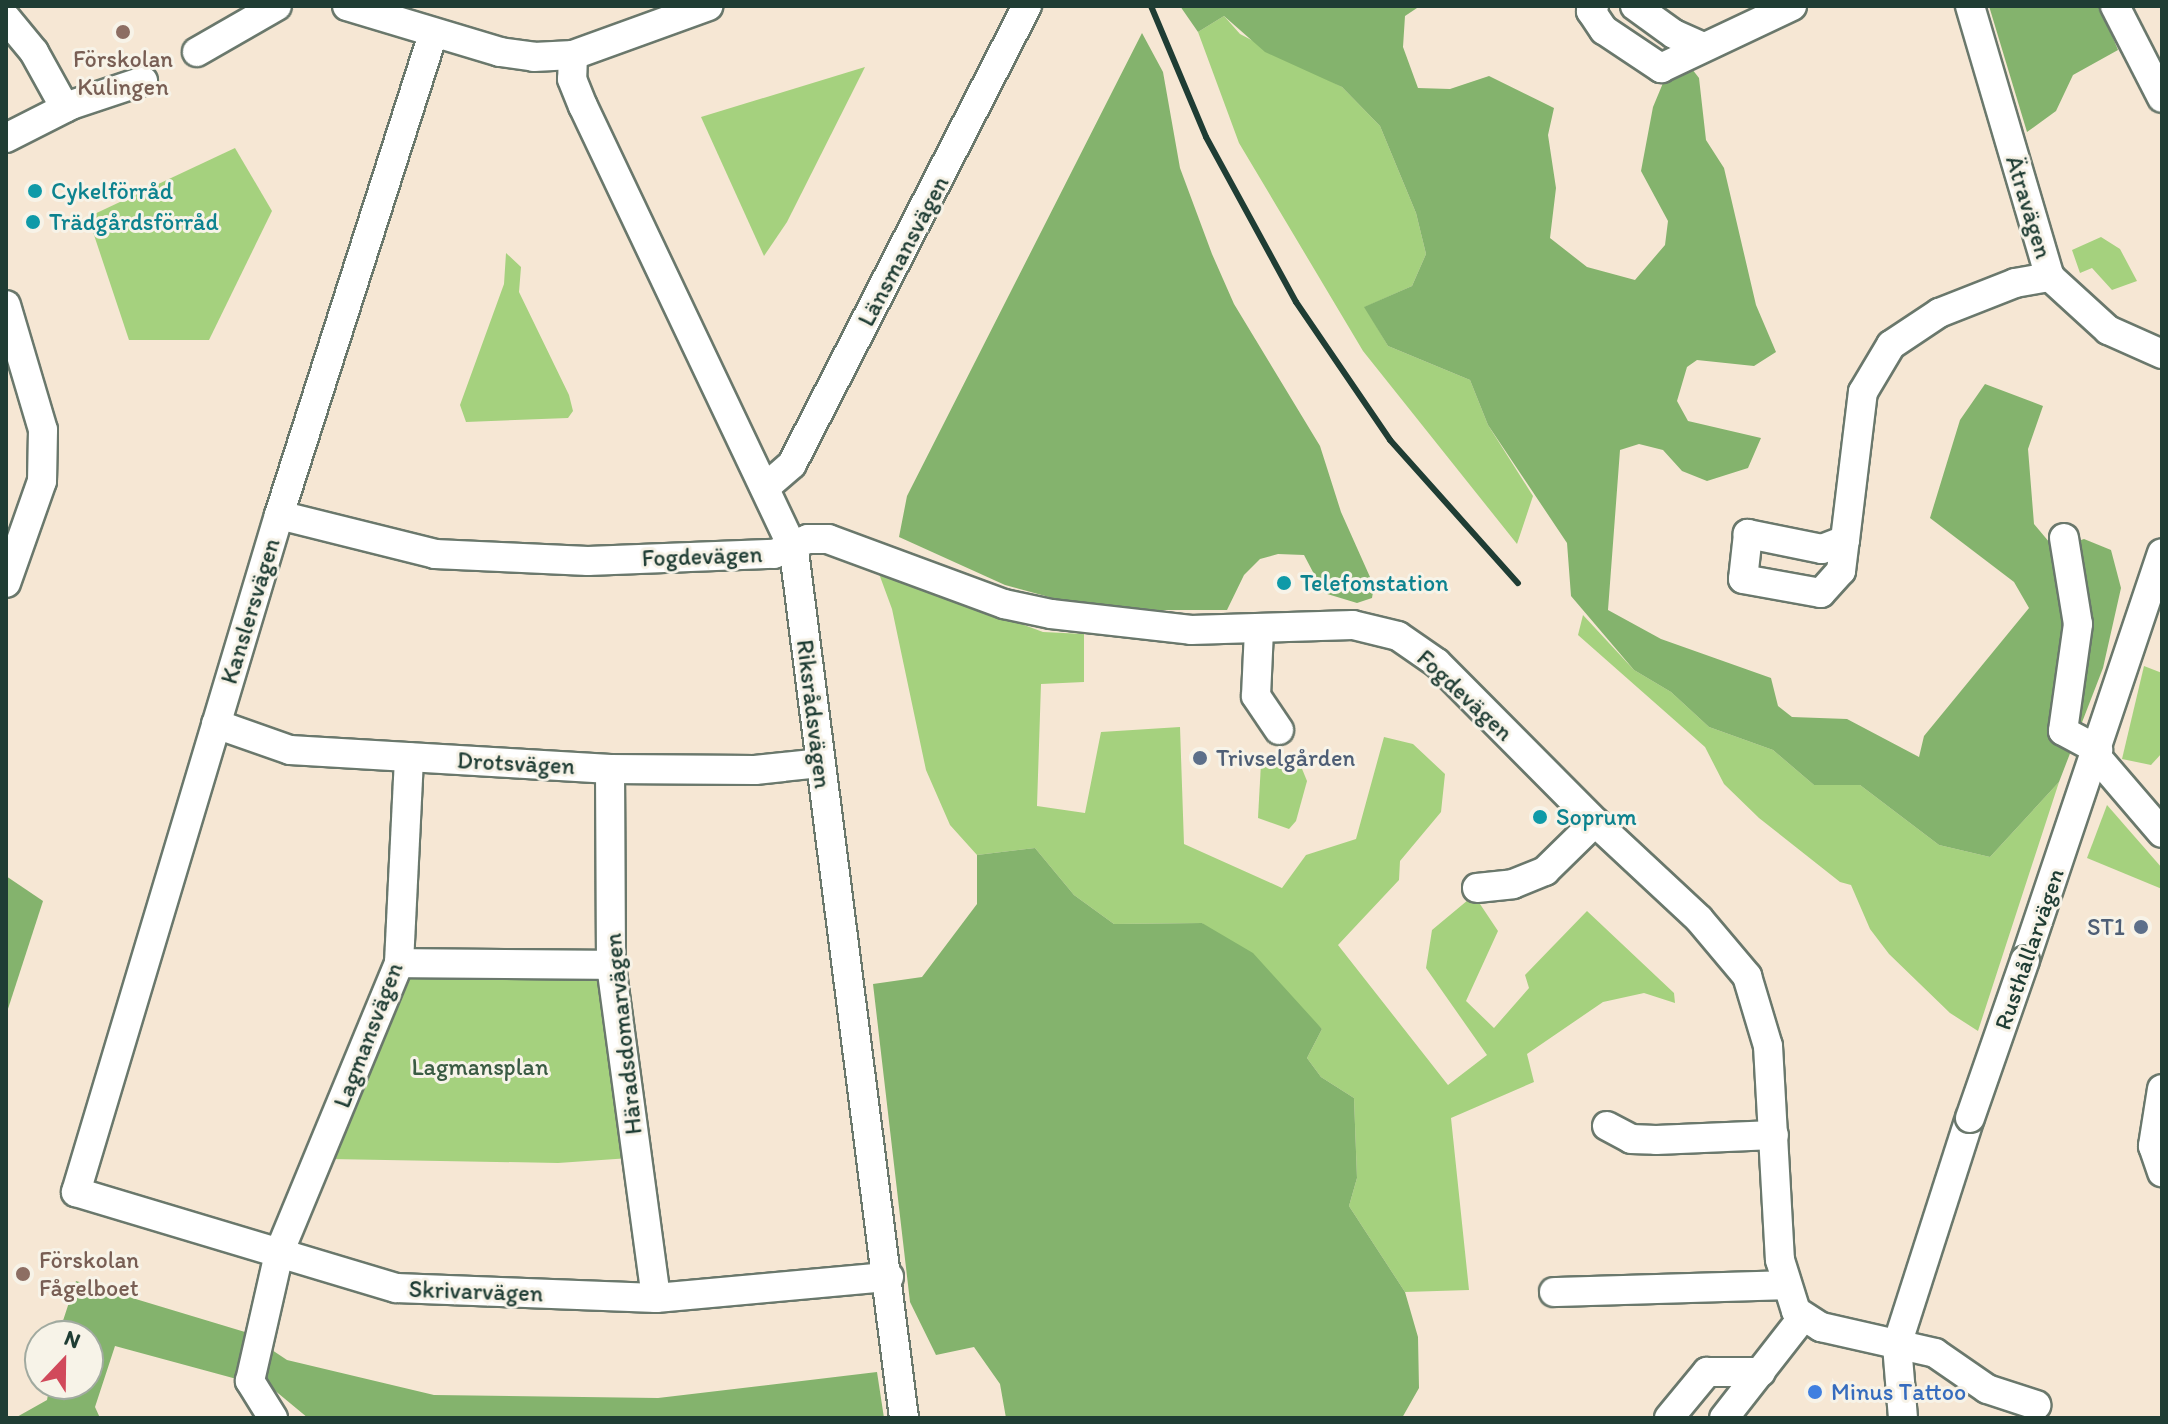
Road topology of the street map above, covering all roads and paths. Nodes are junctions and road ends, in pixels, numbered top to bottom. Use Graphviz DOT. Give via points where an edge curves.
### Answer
graph roads {
  1 [pos="277,6"];
  2 [pos="347,6"];
  3 [pos="708,6"];
  4 [pos="1027,6"];
  5 [pos="1594,6"];
  6 [pos="1635,6"];
  7 [pos="1792,6"];
  8 [pos="1970,6"];
  9 [pos="2115,6"];
  10 [pos="6,18"];
  11 [pos="433,34"];
  12 [pos="1703,47"];
  13 [pos="197,52"];
  14 [pos="573,55"];
  15 [pos="143,81"];
  16 [pos="2162,98"];
  17 [pos="65,108"];
  18 [pos="6,138"];
  19 [pos="2050,277"];
  20 [pos="6,305"];
  21 [pos="2162,354"];
  22 [pos="767,486"];
  23 [pos="279,515"];
  24 [pos="2064,538"];
  25 [pos="1845,540"];
  26 [pos="792,545"];
  27 [pos="2162,553"];
  28 [pos="6,583"];
  29 [pos="1259,630"];
  30 [pos="216,724"];
  31 [pos="1279,730"];
  32 [pos="2097,753"];
  33 [pos="409,757"];
  34 [pos="820,763"];
  35 [pos="610,769"];
  36 [pos="1595,822"];
  37 [pos="2162,833"];
  38 [pos="1477,888"];
  39 [pos="399,963"];
  40 [pos="611,965"];
  41 [pos="2162,1089"];
  42 [pos="1607,1126"];
  43 [pos="1774,1135"];
  44 [pos="2162,1172"];
  45 [pos="76,1192"];
  46 [pos="279,1253"];
  47 [pos="889,1277"];
  48 [pos="1785,1285"];
  49 [pos="1554,1292"];
  50 [pos="656,1298"];
  51 [pos="1803,1317"];
  52 [pos="1897,1345"];
  53 [pos="1761,1372"];
  54 [pos="2036,1405"];
  55 [pos="273,1418"];
  56 [pos="904,1418"];
  57 [pos="1669,1418"];
  58 [pos="1724,1418"];
  59 [pos="1903,1418"];
  1 -- 13 [label="street"];
  2 -- 11 [label="street"];
  3 -- 14 [label="street"];
  4 -- 22 [label="street, Länsmansvägen" via="792,464"];
  5 -- 12 [label="street" via="1604,30 1661,68"];
  6 -- 12 [label="street"];
  7 -- 12 [label="street"];
  8 -- 19 [label="street, Ätravägen"];
  9 -- 16 [label="street"];
  10 -- 17 [label="street" via="34,52"];
  11 -- 14 [label="street" via="500,52"];
  11 -- 23 [label="street, Kanslersvägen"];
  14 -- 22 [label="street, Riksrådsvägen" via="572,79 583,106"];
  15 -- 17 [label="street"];
  17 -- 18 [label="street"];
  19 -- 21 [label="street, Ätravägen" via="2108,330"];
  19 -- 25 [label="street" via="2015,283 1939,313 1891,345 1863,392"];
  20 -- 28 [label="street" via="43,430 42,481"];
  22 -- 26 [label="street, Riksrådsvägen"];
  23 -- 26 [label="street, Fogdevägen" via="435,554 588,561 774,554"];
  23 -- 30 [label="street, Kanslersvägen"];
  24 -- 32 [label="street" via="2078,624 2063,731"];
  26 -- 29 [label="street, Fogdevägen" via="828,539 856,546 1004,604 1051,614 1191,630"];
  26 -- 34 [label="street, Riksrådsvägen"];
  27 -- 32 [label="street, Rusthållarvägen"];
  29 -- 31 [label="street" via="1256,696"];
  29 -- 36 [label="street, Fogdevägen" via="1353,625 1398,636 1437,663"];
  30 -- 33 [label="street, Drotsvägen" via="290,750"];
  30 -- 45 [label="street, Kanslersvägen"];
  32 -- 37 [label="street"];
  32 -- 52 [label="street, Rusthållarvägen, bridge"];
  33 -- 35 [label="street, Drotsvägen"];
  33 -- 39 [label="street, Lagmansvägen"];
  34 -- 35 [label="street, Drotsvägen" via="755,770"];
  34 -- 47 [label="street, Riksrådsvägen"];
  35 -- 40 [label="street, Häradsdomarvägen"];
  36 -- 38 [label="street" via="1545,871 1513,884"];
  36 -- 43 [label="street, Fogdevägen" via="1699,919 1747,976 1768,1046"];
  39 -- 40 [label="street"];
  39 -- 46 [label="street, Lagmansvägen"];
  40 -- 50 [label="street, Häradsdomarvägen"];
  41 -- 44 [label="street" via="2153,1146"];
  42 -- 43 [label="street" via="1631,1139"];
  43 -- 48 [label="street, Fogdevägen"];
  45 -- 46 [label="street, Skrivarvägen"];
  46 -- 50 [label="street, Skrivarvägen" via="396,1288"];
  46 -- 55 [label="street" via="250,1381"];
  47 -- 50 [label="street, Skrivarvägen"];
  47 -- 56 [label="street, Riksrådsvägen"];
  48 -- 49 [label="street"];
  48 -- 51 [label="street, Fogdevägen" via="1790,1303"];
  51 -- 52 [label="street" via="1841,1333"];
  51 -- 53 [label="street"];
  52 -- 54 [label="street" via="1935,1353 1987,1389"];
  52 -- 59 [label="street, Rusthållarvägen"];
  53 -- 57 [label="street" via="1707,1372"];
  53 -- 58 [label="street"];
}
